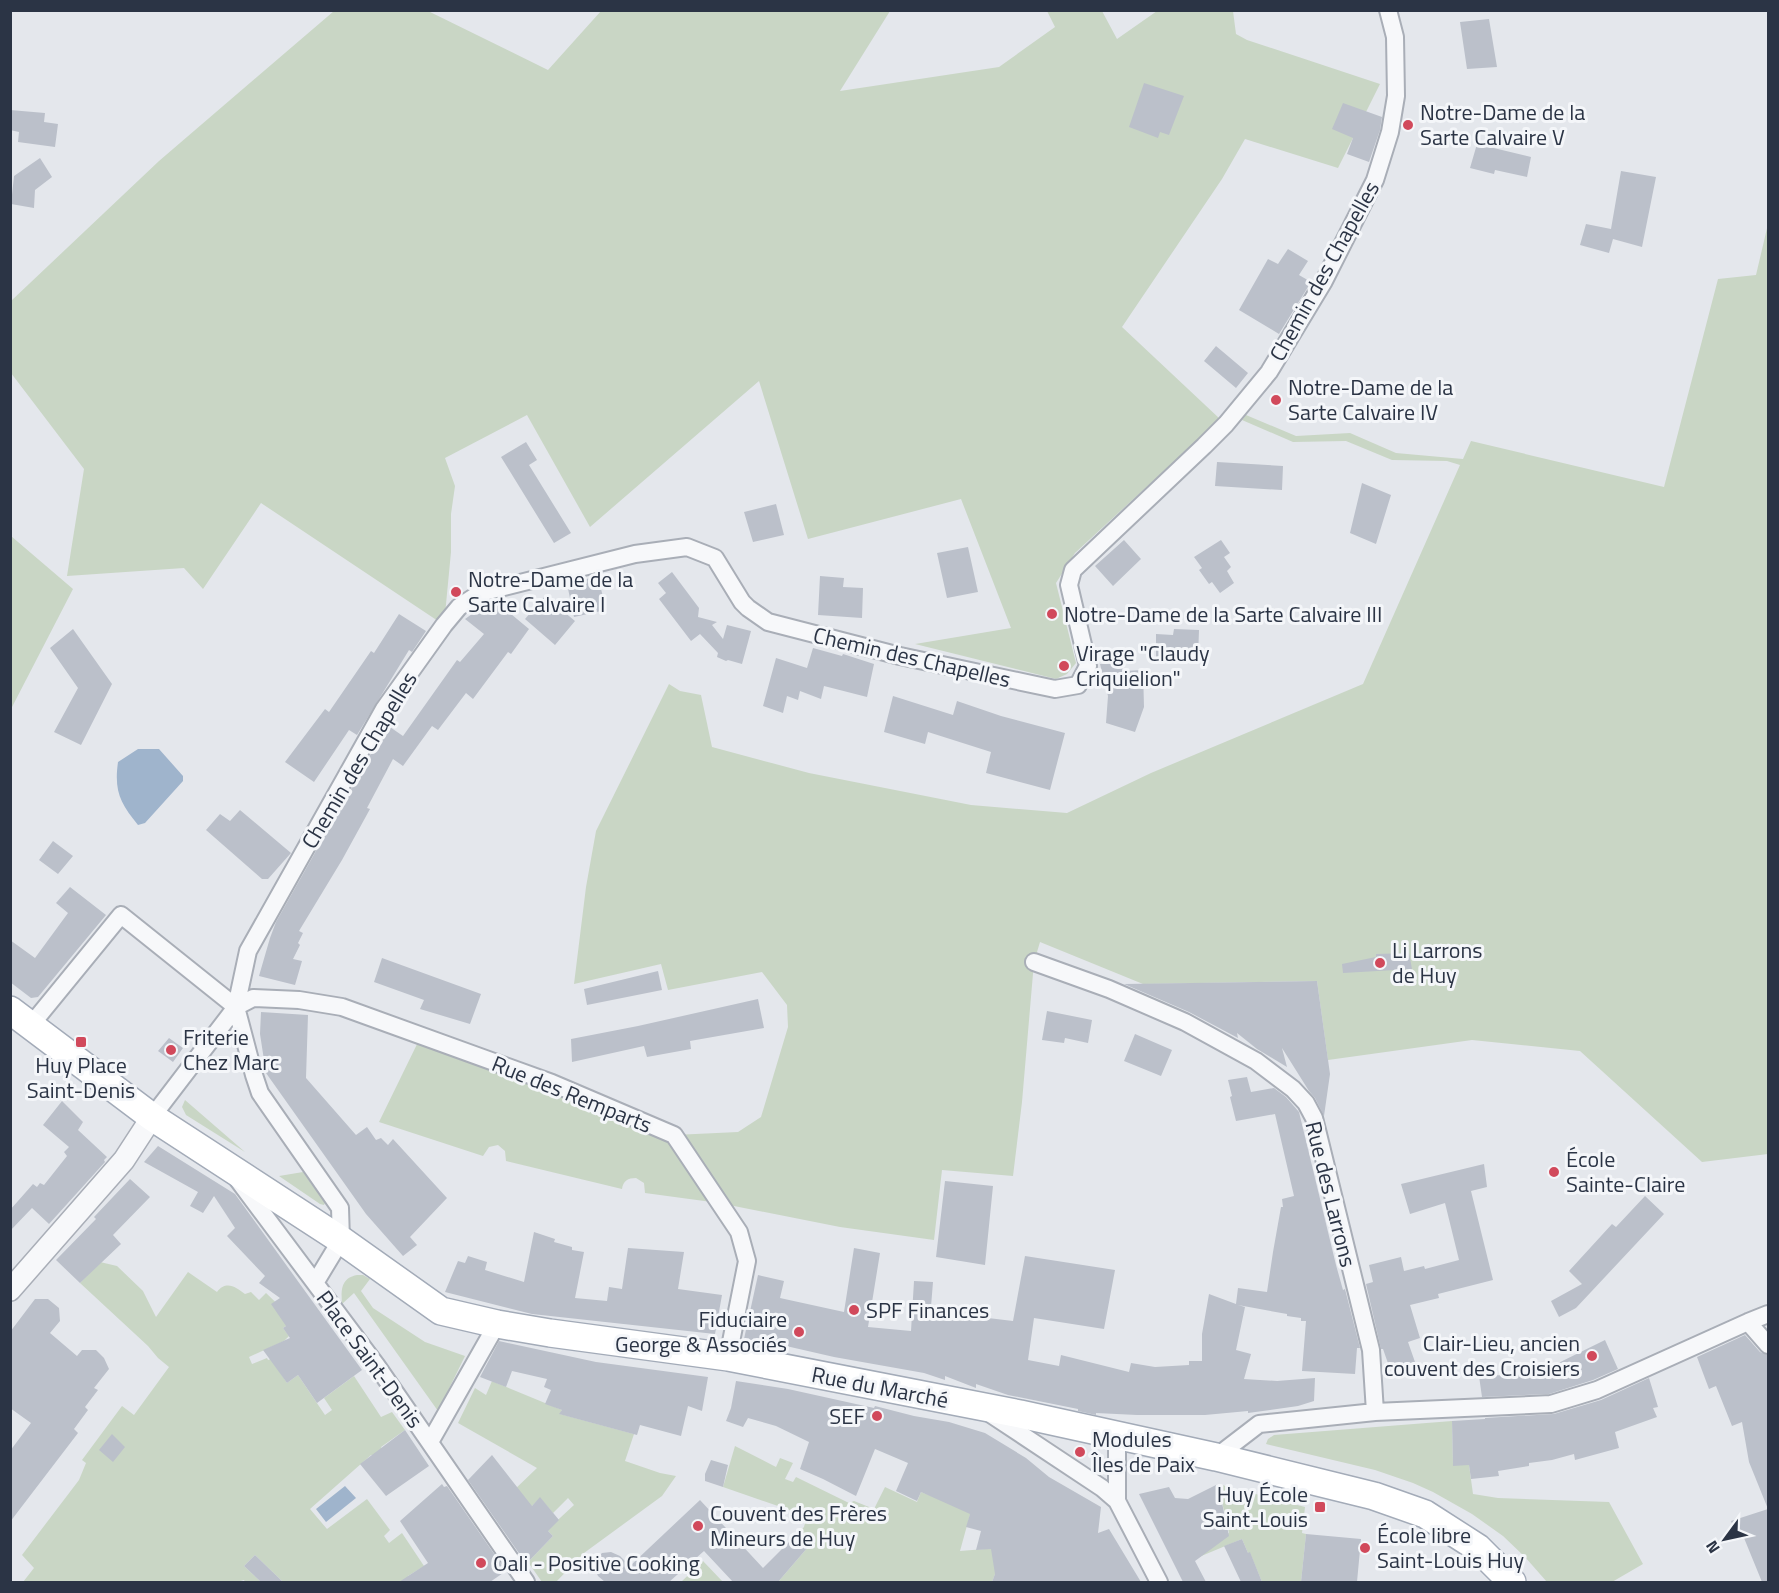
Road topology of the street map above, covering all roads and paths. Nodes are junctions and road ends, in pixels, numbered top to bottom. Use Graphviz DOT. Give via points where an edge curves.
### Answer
graph roads {
  1 [pos="1388,10"];
  2 [pos="1034,962"];
  3 [pos="236,1007"];
  4 [pos="21,1018"];
  5 [pos="152,1118"];
  6 [pos="228,1166"];
  7 [pos="341,1240"];
  8 [pos="315,1283"];
  9 [pos="10,1290"];
  10 [pos="1768,1314"];
  11 [pos="1748,1322"];
  12 [pos="497,1324"];
  13 [pos="1768,1345"];
  14 [pos="728,1357"];
  15 [pos="979,1407"];
  16 [pos="1375,1412"];
  17 [pos="1117,1436"];
  18 [pos="430,1442"];
  19 [pos="1216,1457"];
  20 [pos="1117,1501"];
  21 [pos="526,1582"];
  22 [pos="1159,1582"];
  23 [pos="1512,1582"];
  1 -- 3 [label="street, Chemin des Chapelles" via="1395,37 1396,96 1375,180 1324,281 1269,372 1226,424 1073,570 1069,585 1088,666 1078,685 1054,689 768,622 742,602 716,558 687,547 635,554 480,593 459,607 384,709 248,951"];
  2 -- 16 [label="street, Rue des Larrons" via="1185,1022 1256,1061 1306,1103 1314,1118 1371,1350"];
  3 -- 4 [label="street, Place Saint-Denis" via="121,915"];
  3 -- 5 [label="street"];
  3 -- 7 [label="street" via="261,1093 340,1208"];
  3 -- 14 [label="street, Rue des Remparts" via="253,998 342,1007 552,1083 674,1135 739,1232 747,1261"];
  4 -- 5 [label="main road, Place Saint-Denis"];
  5 -- 6 [label="main road, Place Saint-Denis"];
  5 -- 9 [label="street" via="124,1160"];
  6 -- 7 [label="main road, Place Saint-Denis"];
  6 -- 8 [label="street, Place Saint-Denis"];
  7 -- 8 [label="street, Place Saint-Denis"];
  7 -- 12 [label="main road, Place Saint-Denis" via="441,1311"];
  8 -- 18 [label="street, Place Saint-Denis"];
  10 -- 11 [label="street"];
  11 -- 13 [label="street"];
  11 -- 16 [label="street" via="1597,1390 1551,1404"];
  12 -- 14 [label="main road, Rue du Marché"];
  12 -- 18 [label="street, Place Saint-Denis"];
  14 -- 15 [label="main road, Rue du Marché"];
  15 -- 17 [label="main road, Rue du Marché"];
  15 -- 20 [label="street, Rue du Marché"];
  16 -- 19 [label="street" via="1260,1424"];
  17 -- 19 [label="main road, Rue du Marché"];
  17 -- 20 [label="street"];
  18 -- 21 [label="street"];
  19 -- 23 [label="main road, Rue du Marché" via="1374,1496 1425,1514 1478,1548"];
  20 -- 22 [label="street"];
}
